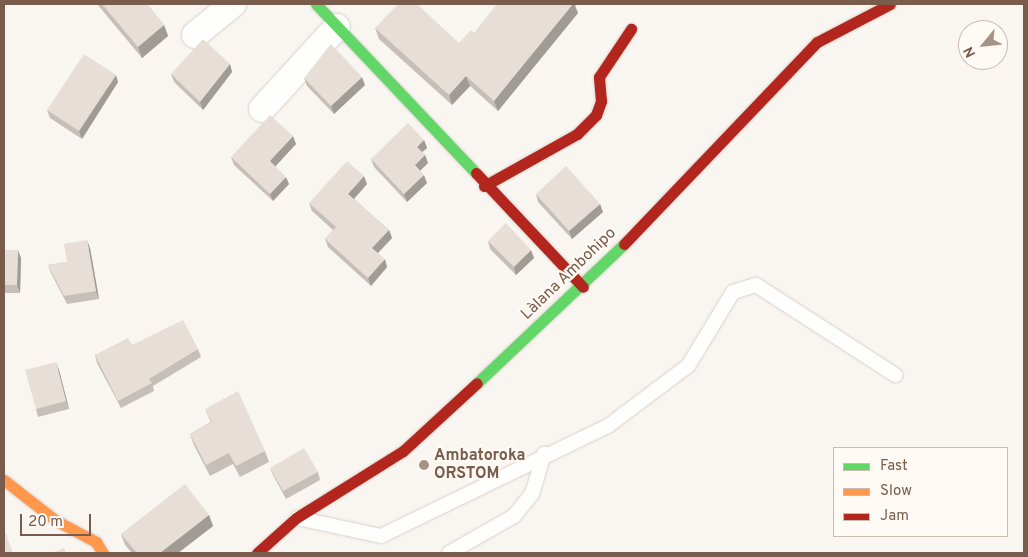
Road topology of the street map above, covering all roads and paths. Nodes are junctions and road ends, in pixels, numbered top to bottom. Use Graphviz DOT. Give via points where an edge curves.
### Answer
graph roads {
  1 [pos="233,4"];
  2 [pos="316,4"];
  3 [pos="890,4"];
  4 [pos="337,27"];
  5 [pos="631,29"];
  6 [pos="195,35"];
  7 [pos="262,109"];
  8 [pos="484,186"];
  9 [pos="583,287"];
  10 [pos="895,375"];
  11 [pos="544,454"];
  12 [pos="4,480"];
  13 [pos="296,518"];
  14 [pos="103,553"];
  15 [pos="257,553"];
  16 [pos="450,553"];
  1 -- 6 [label="street"];
  2 -- 4 [label="street"];
  3 -- 9 [label="street, Làlana Ambohipo" via="817,42"];
  4 -- 7 [label="street"];
  4 -- 8 [label="street"];
  5 -- 8 [label="street" via="599,77 601,101 596,115 577,134"];
  8 -- 9 [label="street"];
  9 -- 13 [label="street, Làlana Ambohipo" via="403,451"];
  10 -- 11 [label="lane" via="756,285 733,292 688,366 608,426"];
  11 -- 13 [label="lane" via="381,536"];
  11 -- 16 [label="lane" via="532,494 514,516"];
  12 -- 14 [label="street" via="55,520 96,542"];
  13 -- 15 [label="street, Làlana Ambohipo"];
}
